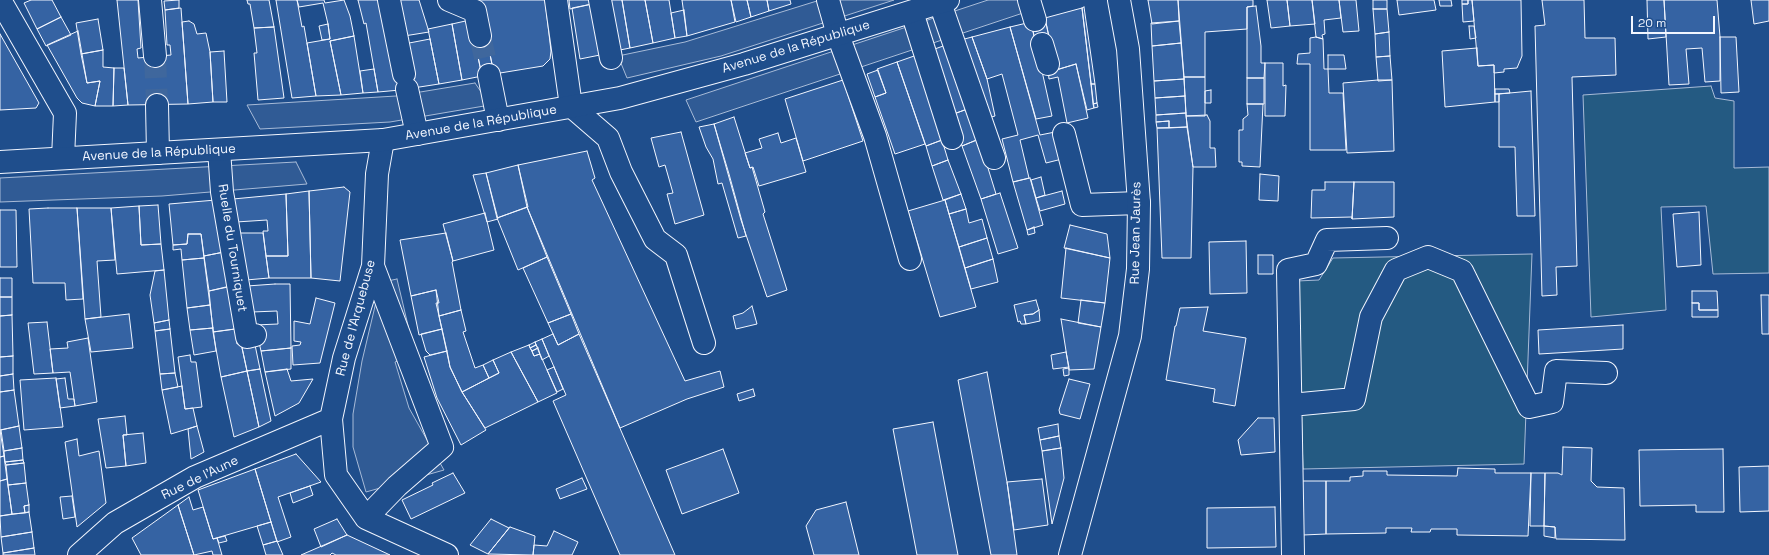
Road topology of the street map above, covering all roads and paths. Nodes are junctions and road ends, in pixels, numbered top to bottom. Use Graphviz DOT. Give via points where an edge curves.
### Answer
graph roads {
  1 [pos="0,0"];
  2 [pos="150,0"];
  3 [pos="389,0"];
  4 [pos="449,0"];
  5 [pos="556,0"];
  6 [pos="600,0"];
  7 [pos="828,0"];
  8 [pos="1029,0"];
  9 [pos="1119,0"];
  10 [pos="944,1"];
  11 [pos="912,12"];
  12 [pos="1035,20"];
  13 [pos="838,35"];
  14 [pos="480,36"];
  15 [pos="155,56"];
  16 [pos="611,58"];
  17 [pos="489,75"];
  18 [pos="157,104"];
  19 [pos="571,106"];
  20 [pos="498,120"];
  21 [pos="417,134"];
  22 [pos="1064,134"];
  23 [pos="952,138"];
  24 [pos="383,140"];
  25 [pos="218,150"];
  26 [pos="158,153"];
  27 [pos="63,158"];
  28 [pos="994,158"];
  29 [pos="0,162"];
  30 [pos="1139,203"];
  31 [pos="1387,238"];
  32 [pos="910,259"];
  33 [pos="373,266"];
  34 [pos="255,335"];
  35 [pos="704,343"];
  36 [pos="1606,373"];
  37 [pos="1290,405"];
  38 [pos="331,419"];
  39 [pos="366,518"];
  40 [pos="79,555"];
  41 [pos="447,555"];
  42 [pos="1070,555"];
  43 [pos="1293,555"];
  1 -- 27 [label="main road" via="65,113"];
  2 -- 15 [label="main road"];
  3 -- 21 [label="main road"];
  4 -- 14 [label="main road" via="475,11"];
  5 -- 19 [label="main road"];
  6 -- 16 [label="main road"];
  7 -- 13 [label="main road"];
  8 -- 12 [label="main road"];
  9 -- 30 [label="main road, Rue Jean Jaurès" via="1128,49"];
  10 -- 11 [label="main road, Avenue de la République"];
  10 -- 28 [label="main road"];
  11 -- 13 [label="main road, Avenue de la République"];
  11 -- 23 [label="main road"];
  13 -- 19 [label="main road, Avenue de la République" via="620,98"];
  13 -- 32 [label="main road" via="875,136"];
  17 -- 20 [label="main road"];
  18 -- 26 [label="main road"];
  19 -- 20 [label="main road, Avenue de la République"];
  19 -- 35 [label="main road" via="608,138 621,172 655,239 676,255"];
  20 -- 21 [label="main road, Avenue de la République"];
  21 -- 24 [label="main road, Avenue de la République"];
  22 -- 30 [label="main road" via="1082,205"];
  24 -- 25 [label="main road, Avenue de la République"];
  24 -- 33 [label="main road, Rue de l'Arquebuse" via="377,174"];
  25 -- 26 [label="main road, Avenue de la République"];
  25 -- 34 [label="main road, Ruelle du Tourniquet" via="222,192 247,337"];
  26 -- 27 [label="main road, Avenue de la République"];
  27 -- 29 [label="main road, Avenue de la République"];
  30 -- 42 [label="main road, Rue Jean Jaurès" via="1138,269 1130,336"];
  31 -- 37 [label="main road" via="1327,240 1316,264 1288,270"];
  33 -- 38 [label="main road, Rue de l'Arquebuse" via="344,358"];
  33 -- 39 [label="main road" via="442,447 397,486"];
  36 -- 37 [label="main road" via="1556,371 1552,402 1529,407 1462,271 1428,257 1396,270 1371,317 1354,399"];
  37 -- 43 [label="main road"];
  38 -- 39 [label="main road, Rue de l'Arquebuse" via="336,475"];
  38 -- 40 [label="main road, Rue de l'Aune" via="195,477 115,523"];
  39 -- 41 [label="main road"];
}
